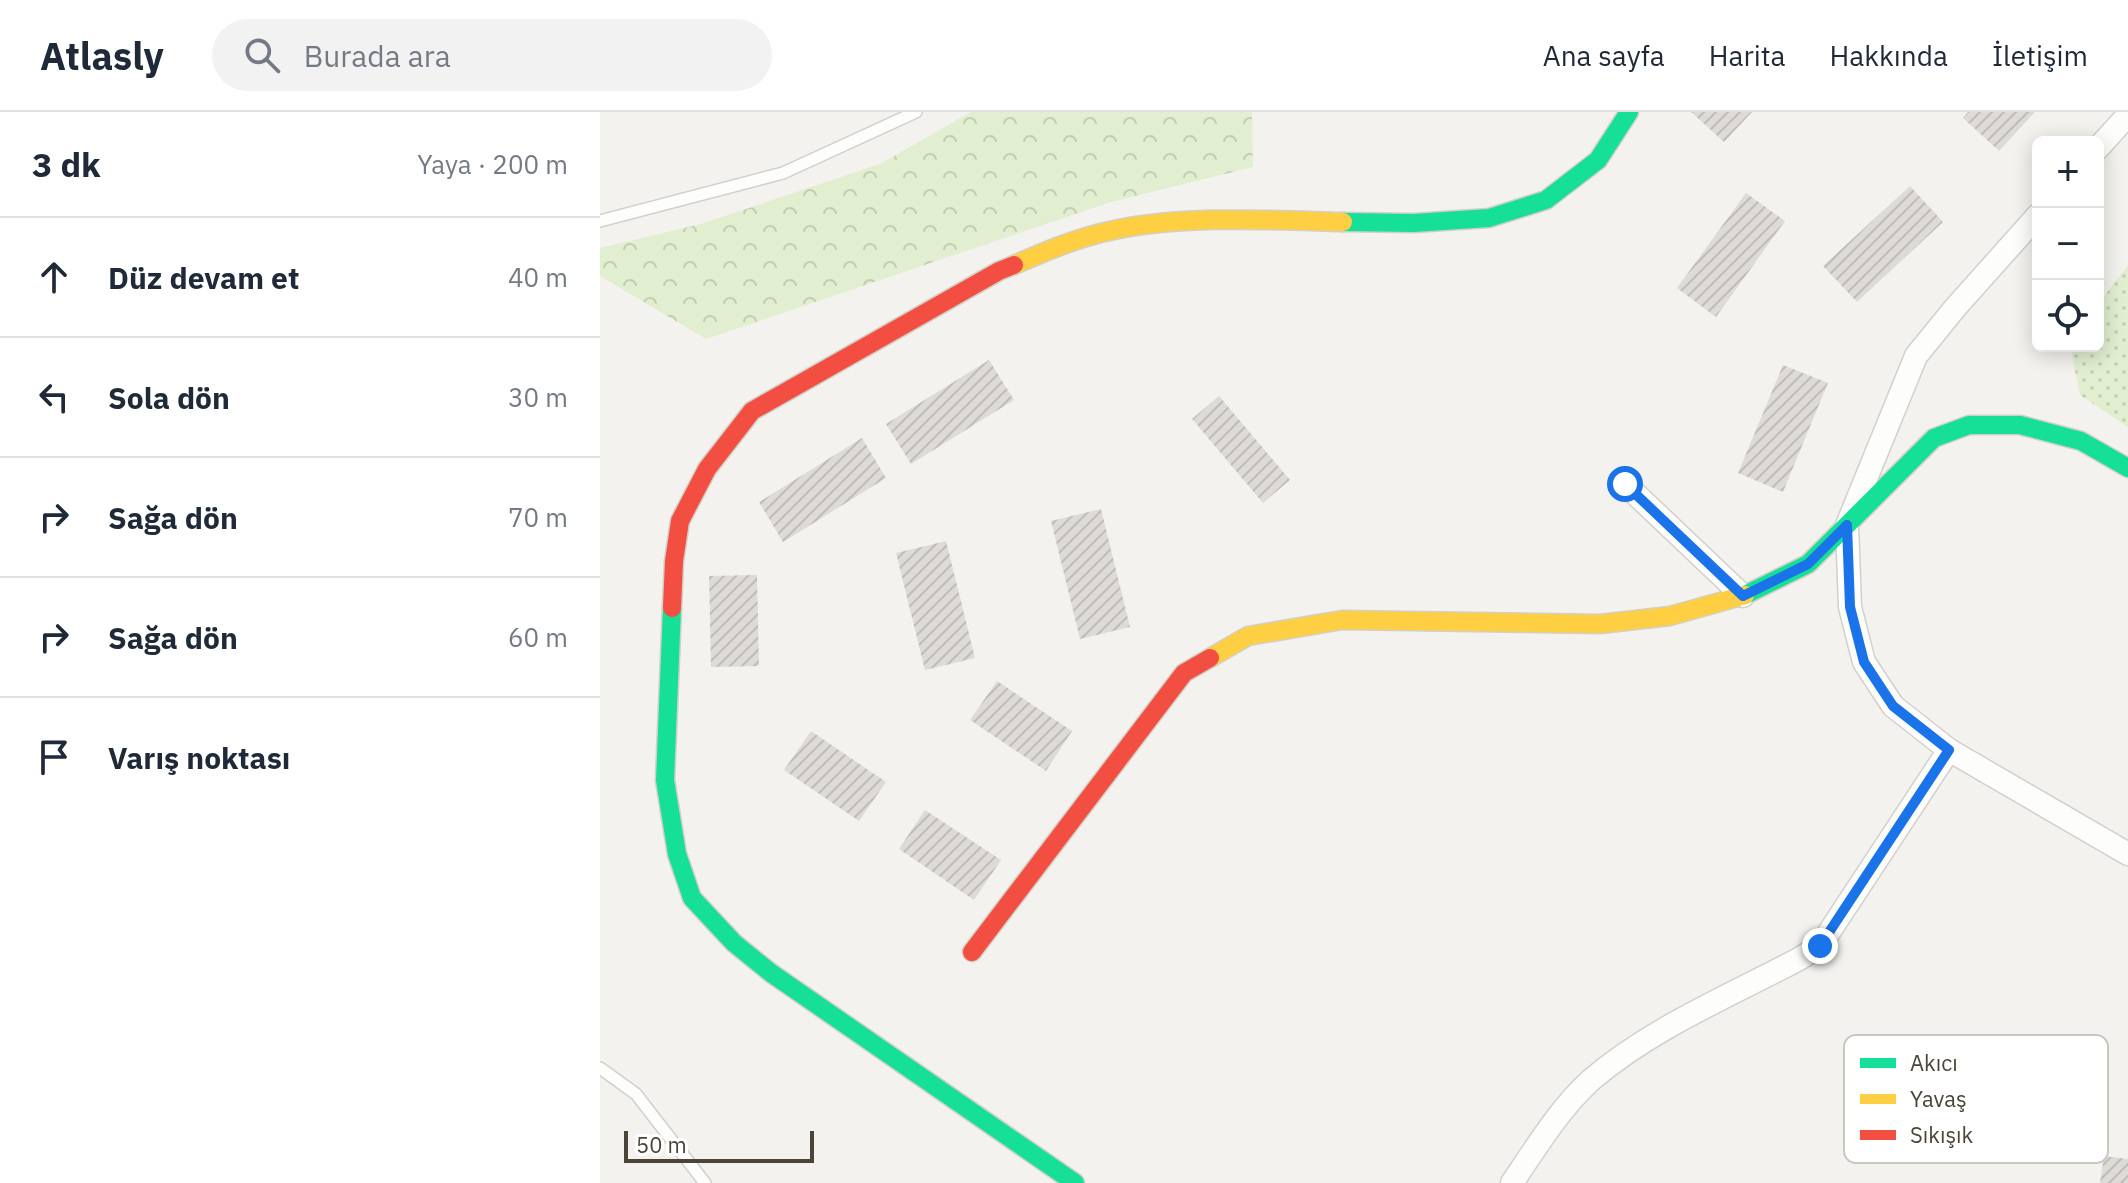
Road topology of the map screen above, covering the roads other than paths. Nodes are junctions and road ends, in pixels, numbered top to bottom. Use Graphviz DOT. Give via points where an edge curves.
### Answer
graph roads {
  1 [pos="916,112"];
  2 [pos="1629,112"];
  3 [pos="2128,115"];
  4 [pos="2104,141"];
  5 [pos="600,221"];
  6 [pos="2032,222"];
  7 [pos="2128,468"];
  8 [pos="1625,484"];
  9 [pos="1847,525"];
  10 [pos="1743,596"];
  11 [pos="1949,750"];
  12 [pos="2128,854"];
  13 [pos="972,952"];
  14 [pos="600,1068"];
  15 [pos="705,1183"];
  16 [pos="1075,1183"];
  17 [pos="1512,1183"];
  1 -- 5 [label="lane" via="783,173"];
  2 -- 16 [label="street" via="1598,160 1546,200 1489,218 1414,223 1180,222 1114,230 1052,248 999,271 752,411 707,469 680,521 665,780 677,854 692,898 771,973"];
  3 -- 4 [label="street"];
  6 -- 9 [label="street" via="1916,356"];
  7 -- 9 [label="street" via="2081,441 2020,425 1969,425 1934,438"];
  8 -- 10 [label="street"];
  9 -- 10 [label="street" via="1808,564"];
  9 -- 11 [label="street" via="1850,607 1864,662 1893,706"];
  10 -- 13 [label="street" via="1670,616 1600,624 1342,620 1248,636 1184,673"];
  11 -- 12 [label="street"];
  11 -- 17 [label="street" via="1820,946 1642,1041 1589,1082"];
  14 -- 15 [label="lane" via="636,1094"];
}
